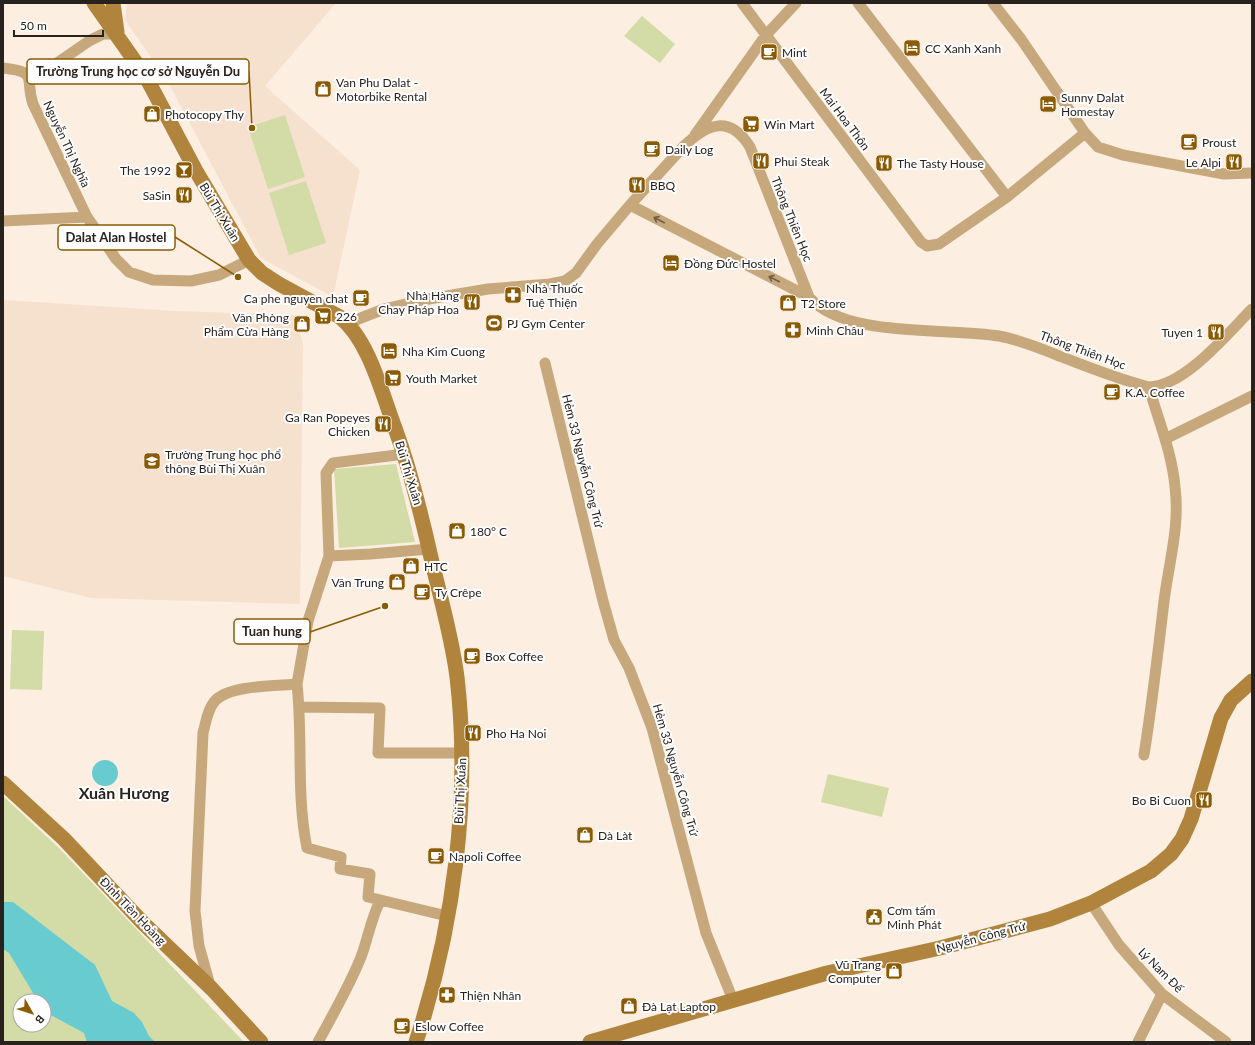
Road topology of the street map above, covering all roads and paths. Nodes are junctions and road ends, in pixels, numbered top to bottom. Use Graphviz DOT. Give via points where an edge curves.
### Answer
graph roads {
  1 [pos="94,3"];
  2 [pos="113,3"];
  3 [pos="742,3"];
  4 [pos="796,3"];
  5 [pos="858,3"];
  6 [pos="993,3"];
  7 [pos="117,34"];
  8 [pos="766,35"];
  9 [pos="3,68"];
  10 [pos="31,81"];
  11 [pos="1085,133"];
  12 [pos="693,137"];
  13 [pos="1252,173"];
  14 [pos="1007,197"];
  15 [pos="630,205"];
  16 [pos="87,217"];
  17 [pos="3,221"];
  18 [pos="249,260"];
  19 [pos="809,297"];
  20 [pos="1252,309"];
  21 [pos="348,323"];
  22 [pos="546,363"];
  23 [pos="1149,387"];
  24 [pos="1252,396"];
  25 [pos="1165,439"];
  26 [pos="405,454"];
  27 [pos="429,549"];
  28 [pos="329,556"];
  29 [pos="1252,681"];
  30 [pos="297,684"];
  31 [pos="299,707"];
  32 [pos="463,753"];
  33 [pos="1144,755"];
  34 [pos="3,783"];
  35 [pos="380,901"];
  36 [pos="1091,904"];
  37 [pos="447,916"];
  38 [pos="212,990"];
  39 [pos="1162,994"];
  40 [pos="733,1000"];
  41 [pos="261,1042"];
  42 [pos="318,1042"];
  43 [pos="416,1042"];
  44 [pos="590,1042"];
  45 [pos="1138,1042"];
  46 [pos="1226,1042"];
  1 -- 7 [label="street, Bùi Thị Xuân"];
  2 -- 7 [label="street"];
  3 -- 8 [label="street, Mai Hoa Thôn"];
  4 -- 8 [label="street"];
  5 -- 14 [label="street"];
  6 -- 11 [label="street" via="1022,39"];
  7 -- 10 [label="street" via="103,34 89,41"];
  7 -- 18 [label="street, Bùi Thị Xuân" via="146,77"];
  8 -- 12 [label="street"];
  8 -- 14 [label="street, Mai Hoa Thôn" via="924,244 940,244"];
  9 -- 10 [label="street" via="20,70 27,74"];
  10 -- 16 [label="street, Nguyễn Thị Nghĩa" via="29,93 33,104"];
  11 -- 13 [label="street" via="1098,147 1124,155 1224,174"];
  11 -- 14 [label="street, Mai Hoa Thôn"];
  12 -- 15 [label="street, Thông Thiên Học"];
  12 -- 19 [label="street, Thông Thiên Học" via="713,127 728,126 746,141"];
  19 -- 15 [label="street, one-way"];
  15 -- 21 [label="street, Thông Thiên Học" via="576,273 566,281 488,289 423,300 384,309"];
  16 -- 17 [label="street"];
  16 -- 18 [label="street, Nguyễn Thị Nghĩa" via="128,272 153,280 191,281 219,275"];
  18 -- 21 [label="street, Bùi Thị Xuân" via="262,273 279,284"];
  19 -- 23 [label="street, Thông Thiên Học" via="830,312 862,323 1000,336 1021,341 1076,363"];
  20 -- 23 [label="street" via="1183,375 1160,387"];
  21 -- 26 [label="street, Bùi Thị Xuân" via="361,342"];
  22 -- 40 [label="street, Hẻm 33 Nguyễn Công Trứ" via="614,640 631,674 652,728 706,933"];
  23 -- 25 [label="street"];
  24 -- 25 [label="street"];
  25 -- 33 [label="street" via="1176,487 1177,526 1164,600"];
  26 -- 27 [label="street, Bùi Thị Xuân"];
  26 -- 28 [label="street" via="333,463 326,473"];
  27 -- 28 [label="street"];
  27 -- 32 [label="street, Bùi Thị Xuân" via="457,676"];
  28 -- 30 [label="street" via="312,607 299,663"];
  29 -- 36 [label="street, Nguyễn Công Trứ" via="1231,700 1221,718 1191,819 1172,854 1151,871"];
  30 -- 31 [label="street"];
  30 -- 38 [label="street" via="226,693 215,700 208,711 203,733 195,911 196,931"];
  31 -- 32 [label="street" via="380,708 378,753"];
  31 -- 35 [label="street" via="302,827 307,848 340,857 340,869 370,874 368,897"];
  32 -- 37 [label="street, Bùi Thị Xuân" via="460,810"];
  34 -- 38 [label="street, Đinh Tiên Hoàng" via="64,839 143,923"];
  35 -- 37 [label="street"];
  35 -- 42 [label="street" via="362,955 345,994"];
  36 -- 39 [label="street, Lý Nam Đế" via="1119,945"];
  36 -- 40 [label="street, Nguyễn Công Trứ" via="1050,919 940,948 827,973"];
  37 -- 43 [label="street, Bùi Thị Xuân" via="439,965"];
  38 -- 41 [label="street, Đinh Tiên Hoàng"];
  39 -- 45 [label="street"];
  39 -- 46 [label="street, Lý Nam Đế"];
  40 -- 44 [label="street, Nguyễn Công Trứ"];
}
